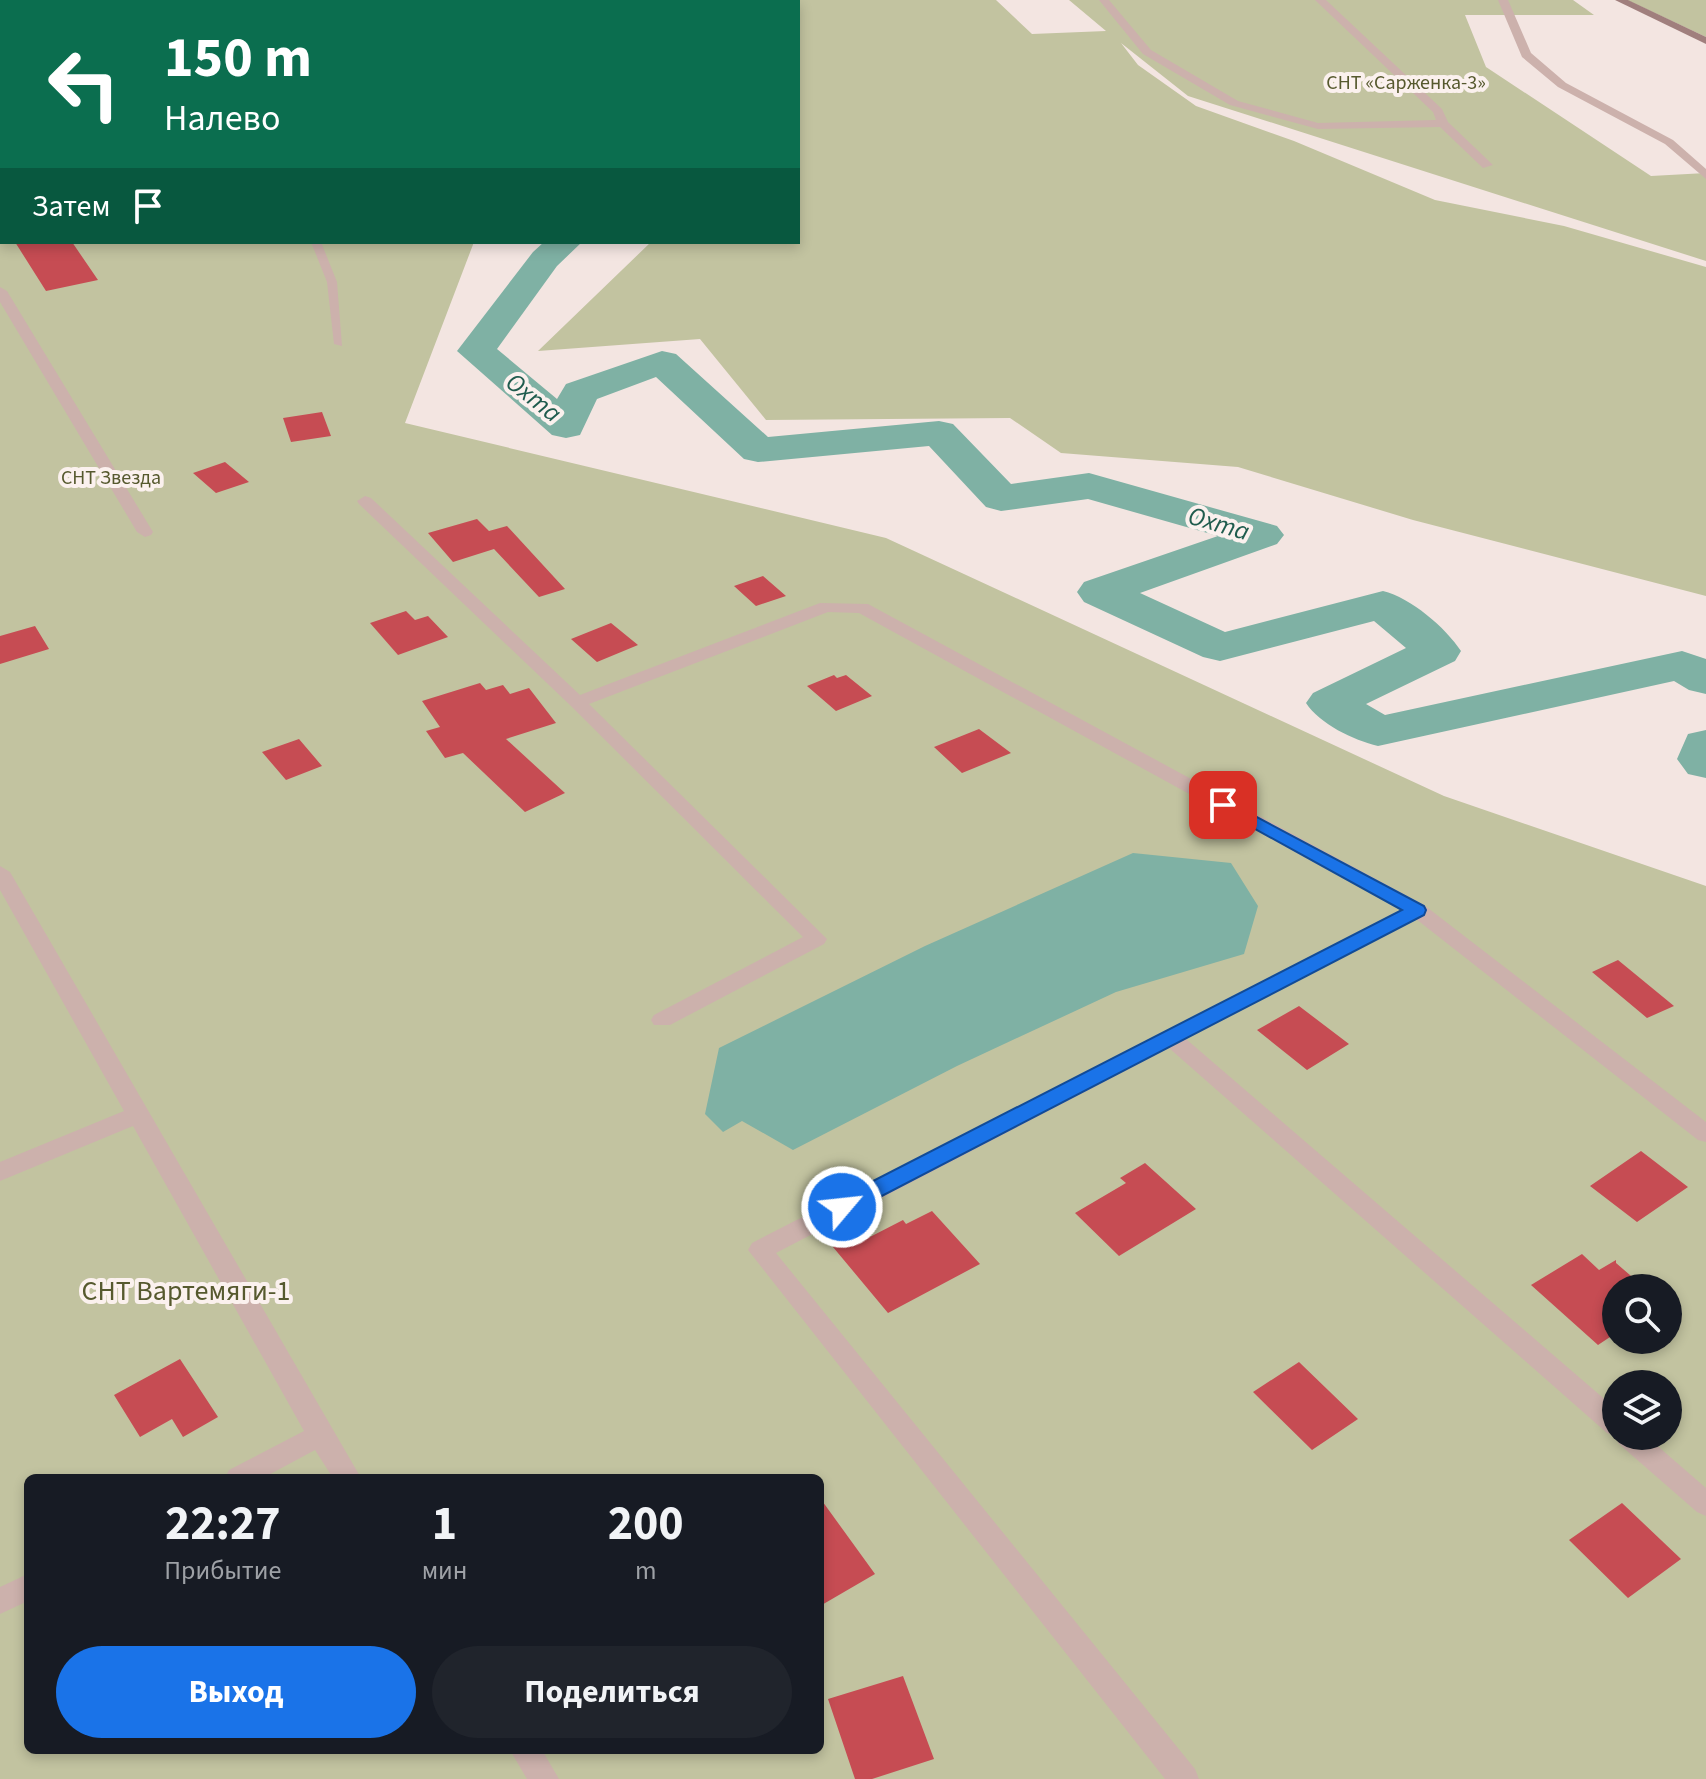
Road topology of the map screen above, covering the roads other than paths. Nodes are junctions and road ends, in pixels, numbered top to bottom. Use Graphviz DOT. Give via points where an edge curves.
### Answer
graph roads {
  1 [pos="1104,0"];
  2 [pos="1320,0"];
  3 [pos="1503,0"];
  4 [pos="1620,0"];
  5 [pos="1706,41"];
  6 [pos="1443,123"];
  7 [pos="1487,165"];
  8 [pos="1706,175"];
  9 [pos="317,244"];
  10 [pos="0,291"];
  11 [pos="339,344"];
  12 [pos="365,501"];
  13 [pos="145,532"];
  14 [pos="577,702"];
  15 [pos="0,872"];
  16 [pos="1417,910"];
  17 [pos="662,1020"];
  18 [pos="1170,1037"];
  19 [pos="138,1114"];
  20 [pos="1706,1134"];
  21 [pos="0,1172"];
  22 [pos="1602,1413"];
  23 [pos="320,1435"];
  24 [pos="1644,1450"];
  25 [pos="246,1474"];
  26 [pos="345,1474"];
  27 [pos="1706,1504"];
  28 [pos="24,1589"];
  29 [pos="0,1601"];
  30 [pos="528,1754"];
  31 [pos="544,1779"];
  32 [pos="1184,1779"];
  1 -- 6 [label="street" via="1147,52 1234,103 1318,126"];
  2 -- 6 [label="street" via="1438,111"];
  3 -- 8 [label="street" via="1526,55 1562,85 1669,142"];
  4 -- 5 [label="main road"];
  6 -- 7 [label="street"];
  9 -- 11 [label="lane" via="332,282"];
  10 -- 13 [label="street"];
  12 -- 14 [label="street"];
  14 -- 16 [label="street" via="826,607 862,608"];
  14 -- 17 [label="street" via="817,939"];
  15 -- 19 [label="street"];
  16 -- 18 [label="street"];
  16 -- 20 [label="street"];
  18 -- 22 [label="street"];
  18 -- 32 [label="street" via="760,1250"];
  19 -- 21 [label="street"];
  19 -- 23 [label="street"];
  23 -- 25 [label="street"];
  23 -- 26 [label="street"];
  24 -- 27 [label="street"];
  28 -- 29 [label="street"];
  30 -- 31 [label="street"];
}
